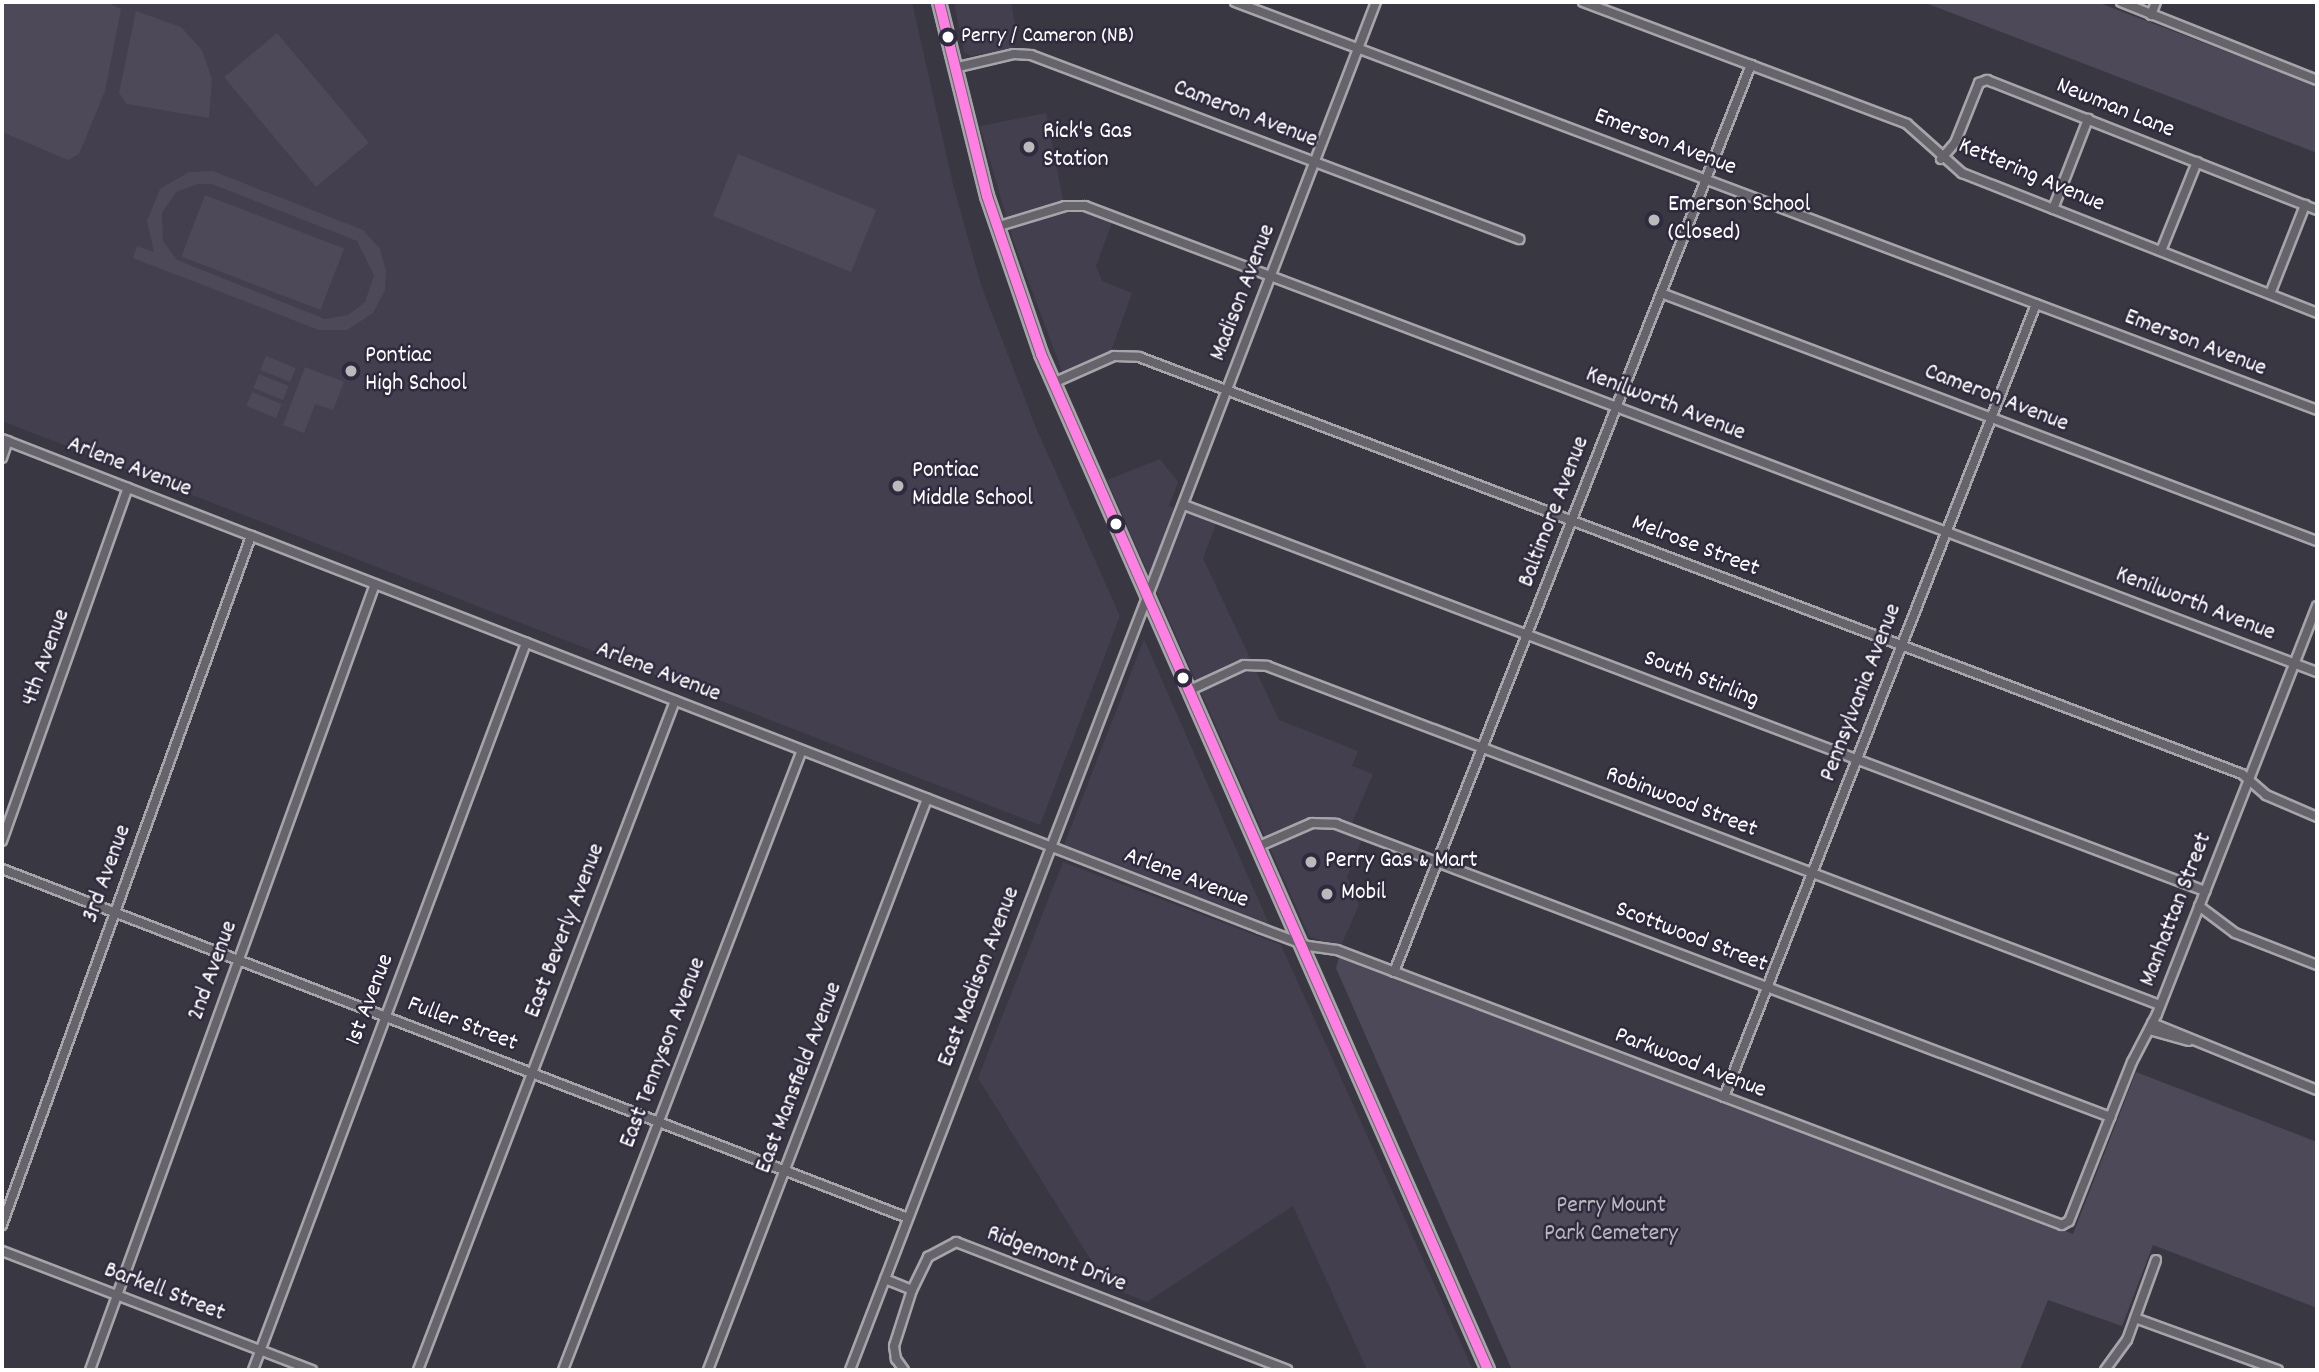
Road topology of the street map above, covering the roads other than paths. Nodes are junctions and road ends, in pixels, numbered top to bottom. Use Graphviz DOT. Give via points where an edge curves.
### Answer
graph roads {
  1 [pos="939,2"];
  2 [pos="1235,2"];
  3 [pos="1376,2"];
  4 [pos="1583,2"];
  5 [pos="2121,2"];
  6 [pos="2156,2"];
  7 [pos="2151,15"];
  8 [pos="1358,48"];
  9 [pos="1751,65"];
  10 [pos="954,68"];
  11 [pos="2317,80"];
  12 [pos="2088,119"];
  13 [pos="1941,159"];
  14 [pos="1315,162"];
  15 [pos="2197,162"];
  16 [pos="1706,180"];
  17 [pos="2305,205"];
  18 [pos="2053,209"];
  19 [pos="2317,210"];
  20 [pos="996,227"];
  21 [pos="1519,239"];
  22 [pos="2161,251"];
  23 [pos="1271,277"];
  24 [pos="1661,293"];
  25 [pos="2270,294"];
  26 [pos="2036,304"];
  27 [pos="2317,313"];
  28 [pos="1053,383"];
  29 [pos="1228,391"];
  30 [pos="1616,407"];
  31 [pos="2317,410"];
  32 [pos="1991,418"];
  33 [pos="5,440"];
  34 [pos="2,458"];
  35 [pos="128,488"];
  36 [pos="1184,505"];
  37 [pos="1572,521"];
  38 [pos="1946,532"];
  39 [pos="251,536"];
  40 [pos="2317,541"];
  41 [pos="375,584"];
  42 [pos="1147,598"];
  43 [pos="2317,606"];
  44 [pos="1527,635"];
  45 [pos="526,643"];
  46 [pos="1901,645"];
  47 [pos="2295,663"];
  48 [pos="2317,672"];
  49 [pos="1188,691"];
  50 [pos="675,701"];
  51 [pos="1482,748"];
  52 [pos="802,750"];
  53 [pos="1857,759"];
  54 [pos="2249,780"];
  55 [pos="927,799"];
  56 [pos="2317,817"];
  57 [pos="2,841"];
  58 [pos="1051,847"];
  59 [pos="1257,847"];
  60 [pos="1438,862"];
  61 [pos="2,869"];
  62 [pos="1812,873"];
  63 [pos="2205,891"];
  64 [pos="2199,906"];
  65 [pos="115,913"];
  66 [pos="1300,943"];
  67 [pos="239,960"];
  68 [pos="2317,965"];
  69 [pos="1394,972"];
  70 [pos="1767,987"];
  71 [pos="2160,1005"];
  72 [pos="386,1016"];
  73 [pos="2150,1026"];
  74 [pos="533,1072"];
  75 [pos="2317,1090"];
  76 [pos="1724,1097"];
  77 [pos="2110,1117"];
  78 [pos="659,1121"];
  79 [pos="785,1170"];
  80 [pos="908,1218"];
  81 [pos="2,1224"];
  82 [pos="2066,1225"];
  83 [pos="2,1251"];
  84 [pos="2157,1260"];
  85 [pos="885,1279"];
  86 [pos="912,1290"];
  87 [pos="117,1295"];
  88 [pos="2135,1318"];
  89 [pos="260,1350"];
  90 [pos="90,1370"];
  91 [pos="253,1370"];
  92 [pos="312,1370"];
  93 [pos="418,1370"];
  94 [pos="563,1370"];
  95 [pos="708,1370"];
  96 [pos="850,1370"];
  97 [pos="904,1370"];
  98 [pos="1287,1370"];
  99 [pos="1488,1370"];
  100 [pos="2105,1370"];
  101 [pos="2278,1370"];
  1 -- 10 [label="main road"];
  2 -- 8 [label="street, Emerson Avenue"];
  3 -- 8 [label="street, Madison Avenue"];
  4 -- 9 [label="street, Kettering Avenue"];
  5 -- 7 [label="street"];
  6 -- 7 [label="street"];
  7 -- 11 [label="street"];
  8 -- 14 [label="street, Madison Avenue"];
  8 -- 16 [label="street, Emerson Avenue"];
  9 -- 13 [label="street, Kettering Avenue" via="1912,126"];
  9 -- 16 [label="street, Baltimore Avenue"];
  10 -- 14 [label="street, Cameron Avenue" via="1028,54"];
  10 -- 20 [label="main road"];
  12 -- 13 [label="street, Newman Lane" via="1984,80 1977,86 1955,143"];
  12 -- 15 [label="street, Newman Lane"];
  12 -- 18 [label="street"];
  13 -- 18 [label="street, Kettering Avenue" via="1959,171"];
  14 -- 21 [label="street, Cameron Avenue"];
  14 -- 23 [label="street, Madison Avenue"];
  15 -- 17 [label="street, Newman Lane"];
  15 -- 22 [label="street"];
  16 -- 24 [label="street, Baltimore Avenue"];
  16 -- 26 [label="street, Emerson Avenue"];
  17 -- 19 [label="street, Newman Lane"];
  17 -- 25 [label="street"];
  18 -- 22 [label="street, Kettering Avenue"];
  20 -- 23 [label="street, Kenilworth Avenue" via="1079,205"];
  20 -- 28 [label="main road"];
  22 -- 25 [label="street, Kettering Avenue"];
  23 -- 29 [label="street, Madison Avenue"];
  23 -- 30 [label="street, Kenilworth Avenue"];
  24 -- 30 [label="street, Baltimore Avenue"];
  24 -- 32 [label="street, Cameron Avenue"];
  25 -- 27 [label="street, Kettering Avenue"];
  26 -- 31 [label="street, Emerson Avenue"];
  26 -- 32 [label="street, Pennsylvania Avenue"];
  28 -- 29 [label="street, Melrose Street" via="1128,355"];
  28 -- 42 [label="main road"];
  29 -- 36 [label="street, Madison Avenue"];
  29 -- 37 [label="street, Melrose Street"];
  30 -- 37 [label="street, Baltimore Avenue"];
  30 -- 38 [label="street, Kenilworth Avenue"];
  32 -- 38 [label="street, Pennsylvania Avenue"];
  32 -- 40 [label="street, Cameron Avenue"];
  33 -- 34 [label="street"];
  33 -- 35 [label="street, Arlene Avenue"];
  35 -- 39 [label="street, Arlene Avenue"];
  35 -- 57 [label="street, 4th Avenue"];
  36 -- 42 [label="street, Madison Avenue"];
  36 -- 44 [label="street, South Stirling"];
  37 -- 44 [label="street, Baltimore Avenue"];
  37 -- 46 [label="street, Melrose Street"];
  38 -- 46 [label="street, Pennsylvania Avenue"];
  38 -- 47 [label="street, Kenilworth Avenue"];
  39 -- 41 [label="street, Arlene Avenue"];
  39 -- 65 [label="street, 3rd Avenue"];
  41 -- 45 [label="street, Arlene Avenue"];
  41 -- 67 [label="street, 2nd Avenue"];
  42 -- 49 [label="main road"];
  42 -- 58 [label="street, East Madison Avenue"];
  43 -- 47 [label="street, Manhattan Street"];
  44 -- 51 [label="street, Baltimore Avenue"];
  44 -- 53 [label="street, South Stirling"];
  45 -- 50 [label="street, Arlene Avenue"];
  45 -- 72 [label="street, 1st Avenue"];
  46 -- 53 [label="street, Pennsylvania Avenue"];
  46 -- 54 [label="street, Melrose Street"];
  47 -- 48 [label="street, Kenilworth Avenue"];
  47 -- 54 [label="street, Manhattan Street"];
  49 -- 51 [label="street, Robinwood Street" via="1239,667 1262,665"];
  49 -- 59 [label="main road"];
  50 -- 52 [label="street, Arlene Avenue"];
  50 -- 74 [label="street, East Beverly Avenue"];
  51 -- 60 [label="street, Baltimore Avenue"];
  51 -- 62 [label="street, Robinwood Street"];
  52 -- 55 [label="street, Arlene Avenue"];
  52 -- 78 [label="street, East Tennyson Avenue"];
  53 -- 62 [label="street, Pennsylvania Avenue"];
  53 -- 63 [label="street, South Stirling"];
  54 -- 56 [label="street, Melrose Street" via="2266,795"];
  54 -- 63 [label="street, Manhattan Street"];
  55 -- 58 [label="street, Arlene Avenue"];
  55 -- 79 [label="street, East Mansfield Avenue"];
  58 -- 66 [label="street, Arlene Avenue"];
  58 -- 80 [label="street, East Madison Avenue"];
  59 -- 60 [label="street, Scottwood Street" via="1312,823 1329,822"];
  59 -- 66 [label="main road"];
  60 -- 69 [label="street, Baltimore Avenue"];
  60 -- 70 [label="street, Scottwood Street"];
  61 -- 65 [label="street, Fuller Street"];
  62 -- 70 [label="street, Pennsylvania Avenue"];
  62 -- 71 [label="street, Robinwood Street"];
  63 -- 64 [label="street, Manhattan Street"];
  64 -- 68 [label="street" via="2235,933"];
  64 -- 71 [label="street, Manhattan Street"];
  65 -- 67 [label="street, Fuller Street"];
  65 -- 81 [label="street, 3rd Avenue"];
  66 -- 69 [label="street, Parkwood Avenue" via="1333,949"];
  66 -- 99 [label="main road"];
  67 -- 72 [label="street, Fuller Street"];
  67 -- 87 [label="street, 2nd Avenue"];
  69 -- 76 [label="street, Parkwood Avenue"];
  70 -- 76 [label="street, Pennsylvania Avenue"];
  70 -- 77 [label="street, Scottwood Street"];
  71 -- 73 [label="street, Manhattan Street"];
  72 -- 74 [label="street, Fuller Street"];
  72 -- 89 [label="street, 1st Avenue"];
  73 -- 75 [label="street"];
  73 -- 77 [label="street, Manhattan Street"];
  74 -- 78 [label="street, Fuller Street"];
  74 -- 93 [label="street, East Beverly Avenue"];
  76 -- 82 [label="street, Parkwood Avenue"];
  77 -- 82 [label="street, Manhattan Street"];
  78 -- 79 [label="street, Fuller Street"];
  78 -- 94 [label="street, East Tennyson Avenue"];
  79 -- 80 [label="street, Fuller Street"];
  79 -- 95 [label="street, East Mansfield Avenue"];
  80 -- 85 [label="street, East Madison Avenue"];
  83 -- 87 [label="street, Barkell Street"];
  84 -- 88 [label="street"];
  85 -- 86 [label="street"];
  85 -- 96 [label="street, East Madison Avenue"];
  86 -- 97 [label="street, Ridgemont Drive" via="894,1346"];
  86 -- 98 [label="street, Ridgemont Drive" via="928,1257 944,1245 961,1243"];
  87 -- 89 [label="street, Barkell Street"];
  87 -- 90 [label="street, 2nd Avenue"];
  88 -- 100 [label="street" via="2124,1346"];
  88 -- 101 [label="street"];
  89 -- 91 [label="street, 1st Avenue"];
  89 -- 92 [label="street, Barkell Street"];
}
